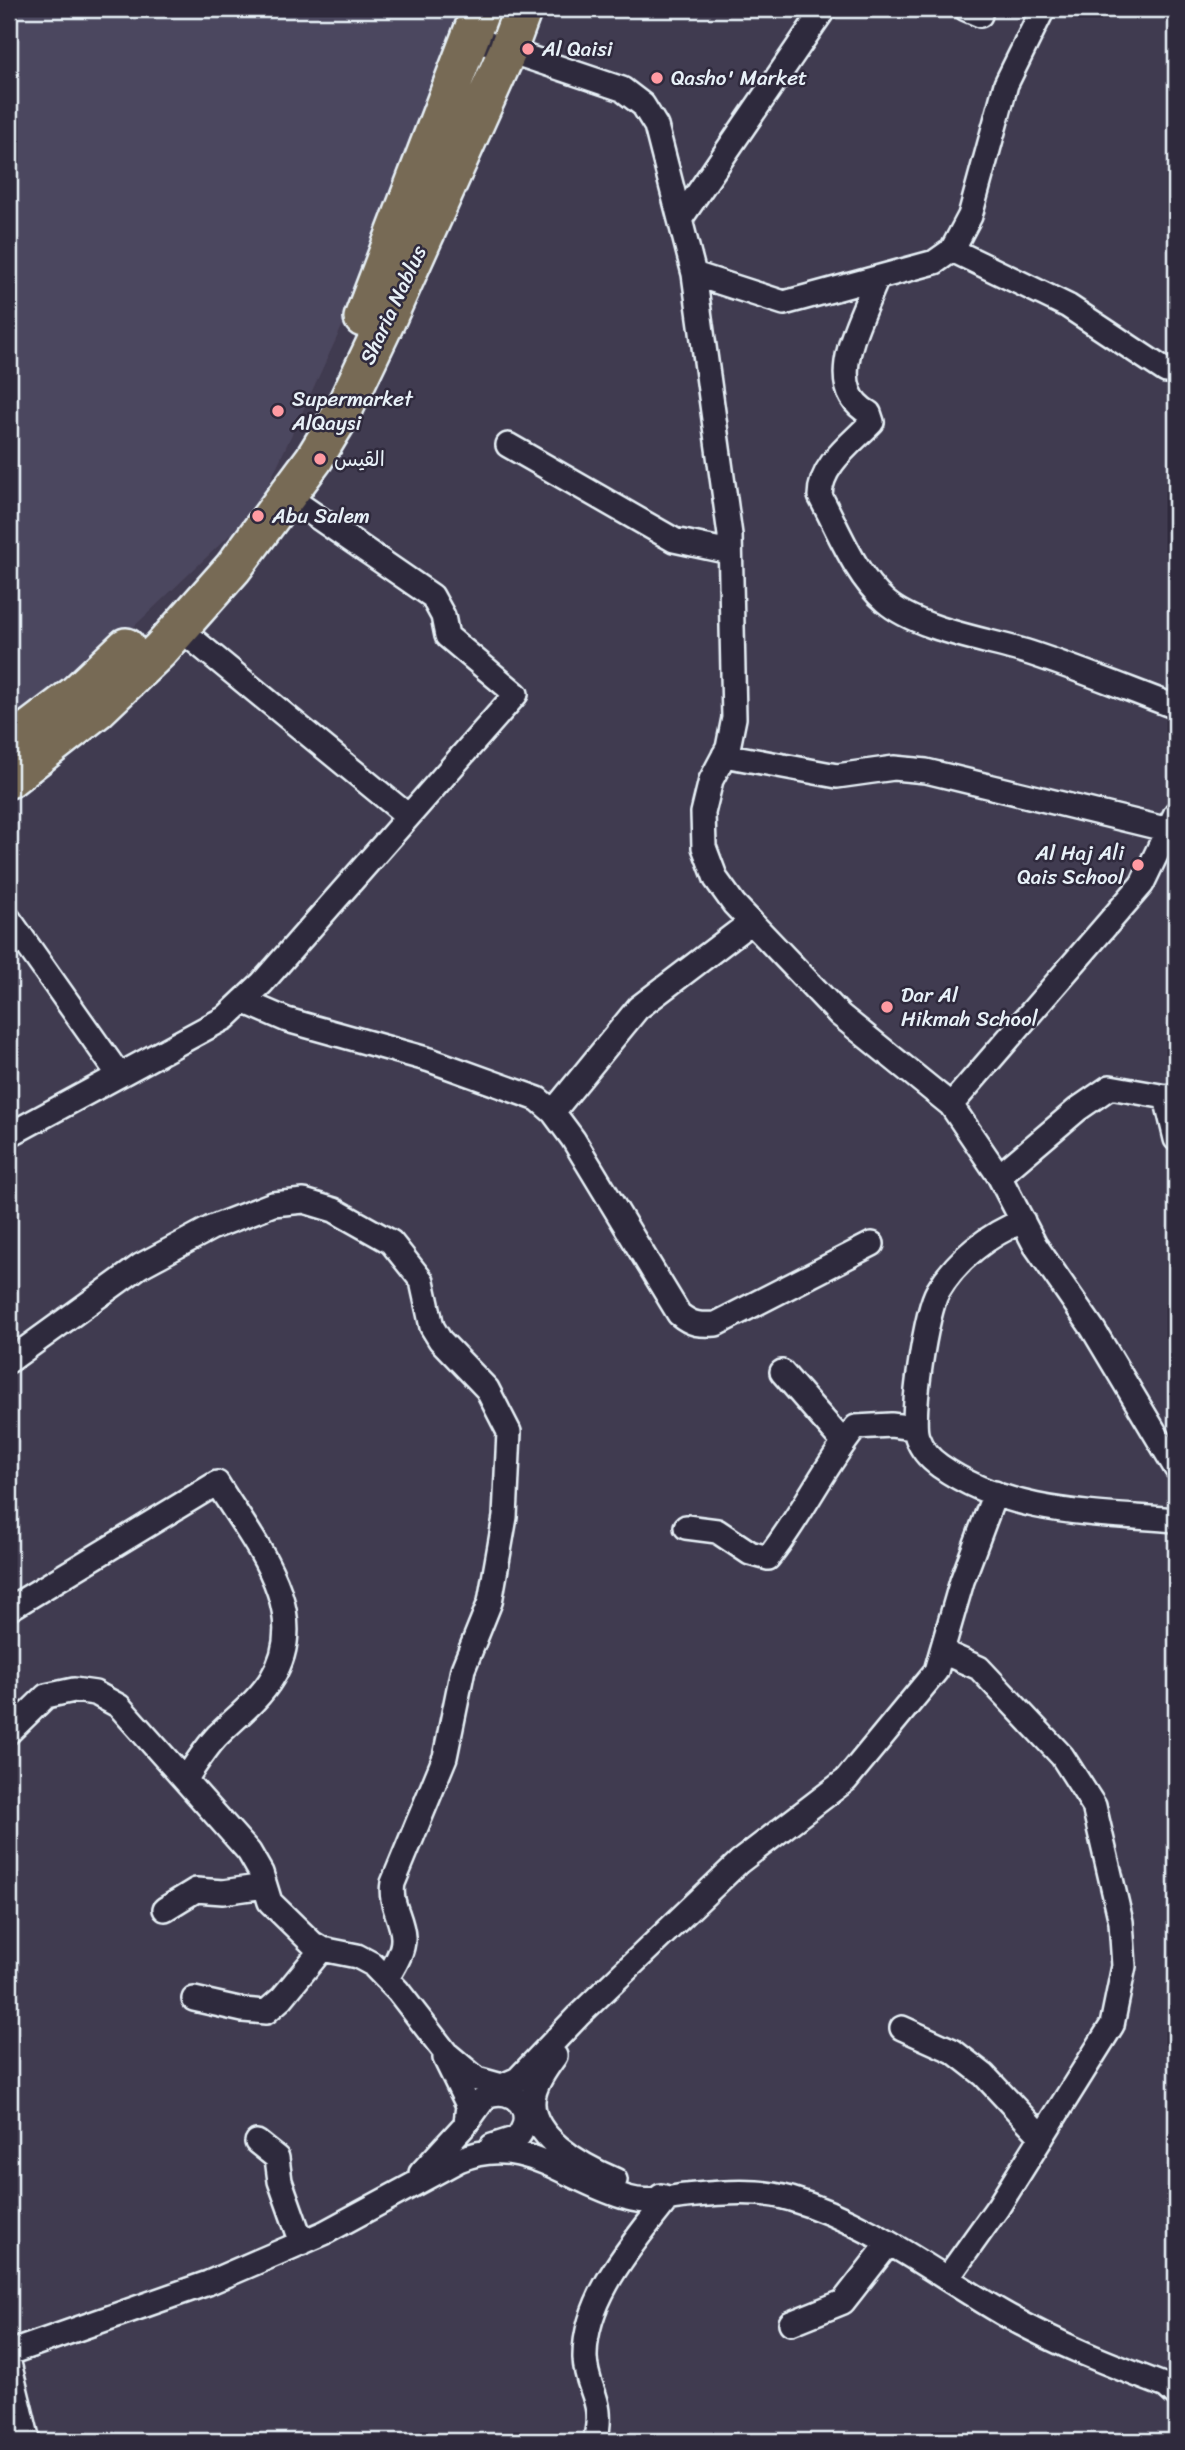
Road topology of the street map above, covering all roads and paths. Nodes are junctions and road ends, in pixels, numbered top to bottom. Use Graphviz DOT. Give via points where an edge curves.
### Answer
graph roads {
  1 [pos="523,9"];
  2 [pos="824,9"];
  3 [pos="1043,9"];
  4 [pos="475,23"];
  5 [pos="507,52"];
  6 [pos="681,218"];
  7 [pos="952,250"];
  8 [pos="694,274"];
  9 [pos="877,278"];
  10 [pos="1166,371"];
  11 [pos="508,445"];
  12 [pos="287,496"];
  13 [pos="730,552"];
  14 [pos="179,628"];
  15 [pos="1176,707"];
  16 [pos="9,745"];
  17 [pos="724,755"];
  18 [pos="9,779"];
  19 [pos="408,816"];
  20 [pos="1173,822"];
  21 [pos="9,919"];
  22 [pos="751,922"];
  23 [pos="243,1001"];
  24 [pos="119,1076"];
  25 [pos="1171,1096"];
  26 [pos="951,1105"];
  27 [pos="552,1112"];
  28 [pos="9,1135"];
  29 [pos="1176,1139"];
  30 [pos="999,1176"];
  31 [pos="1023,1221"];
  32 [pos="872,1244"];
  33 [pos="9,1361"];
  34 [pos="782,1373"];
  35 [pos="915,1428"];
  36 [pos="843,1442"];
  37 [pos="1173,1456"];
  38 [pos="995,1493"];
  39 [pos="1176,1520"];
  40 [pos="686,1527"];
  41 [pos="9,1609"];
  42 [pos="943,1652"];
  43 [pos="9,1732"];
  44 [pos="185,1780"];
  45 [pos="265,1886"];
  46 [pos="165,1909"];
  47 [pos="322,1949"];
  48 [pos="387,1978"];
  49 [pos="598,1996"];
  50 [pos="194,1999"];
  51 [pos="902,2028"];
  52 [pos="437,2043"];
  53 [pos="466,2125"];
  54 [pos="1042,2137"];
  55 [pos="257,2142"];
  56 [pos="479,2151"];
  57 [pos="405,2190"];
  58 [pos="668,2198"];
  59 [pos="302,2243"];
  60 [pos="889,2243"];
  61 [pos="948,2277"];
  62 [pos="791,2323"];
  63 [pos="9,2353"];
  64 [pos="9,2363"];
  65 [pos="1176,2395"];
  66 [pos="29,2441"];
  67 [pos="595,2441"];
  1 -- 5 [label="main road, Sharia Nablus"];
  2 -- 6 [label="street"];
  3 -- 7 [label="street" via="1006,85 970,216"];
  4 -- 5 [label="street"];
  4 -- 16 [label="main road, Sharia Nablus" via="362,322 286,462 250,513 144,630 75,695"];
  5 -- 6 [label="street" via="622,89 643,104 656,126"];
  5 -- 12 [label="main road, Sharia Nablus" via="342,413"];
  6 -- 8 [label="street"];
  7 -- 9 [label="street" via="935,262"];
  7 -- 10 [label="street" via="1068,306"];
  8 -- 9 [label="street" via="785,303"];
  8 -- 13 [label="street"];
  9 -- 15 [label="street" via="846,365 849,397 869,413 872,422 830,465 820,487 820,496 861,573 893,607 927,622 1029,653"];
  11 -- 13 [label="street" via="674,540"];
  12 -- 14 [label="main road, Sharia Nablus" via="233,568"];
  12 -- 19 [label="street" via="432,596 447,636 516,694"];
  13 -- 17 [label="street" via="734,718"];
  14 -- 18 [label="main road, Sharia Nablus" via="96,711"];
  14 -- 19 [label="street"];
  17 -- 20 [label="street" via="830,776 894,768 926,771"];
  17 -- 22 [label="street" via="706,796 704,847 716,879"];
  19 -- 23 [label="street"];
  20 -- 26 [label="street" via="1142,884"];
  21 -- 24 [label="street"];
  22 -- 26 [label="street" via="840,1015"];
  22 -- 27 [label="street" via="638,1008"];
  23 -- 24 [label="street" via="225,1018"];
  23 -- 27 [label="street" via="286,1020 430,1059 538,1099"];
  24 -- 28 [label="street"];
  25 -- 29 [label="street"];
  25 -- 30 [label="street" via="1110,1087"];
  26 -- 30 [label="street"];
  27 -- 32 [label="street" via="688,1322 716,1324"];
  30 -- 31 [label="street"];
  31 -- 35 [label="street" via="979,1245 947,1278 933,1301"];
  31 -- 37 [label="street"];
  33 -- 48 [label="street" via="140,1266 211,1228 282,1203 318,1204 368,1229 391,1242 422,1280 432,1327 487,1389 509,1432 505,1517 490,1602 463,1669 445,1757 393,1883 392,1904 403,1935"];
  34 -- 36 [label="street"];
  35 -- 36 [label="street" via="856,1427"];
  35 -- 38 [label="street" via="923,1449 940,1466"];
  36 -- 40 [label="street" via="768,1558 750,1553 717,1531"];
  38 -- 39 [label="street" via="1036,1508"];
  38 -- 42 [label="street" via="962,1581"];
  41 -- 44 [label="street" via="217,1483 280,1588 286,1618 284,1652 272,1679 214,1739"];
  42 -- 49 [label="street" via="936,1671 846,1780 739,1862"];
  42 -- 54 [label="street" via="979,1668 1062,1756 1094,1807 1121,1922 1124,1966 1112,2025"];
  43 -- 44 [label="street" via="46,1696 83,1690 119,1706"];
  44 -- 45 [label="street" via="256,1861"];
  45 -- 46 [label="street" via="223,1892 196,1890"];
  45 -- 47 [label="street" via="278,1913"];
  47 -- 48 [label="street" via="357,1956"];
  47 -- 50 [label="street" via="266,2012"];
  48 -- 52 [label="street"];
  49 -- 52 [label="street" via="518,2079 502,2086 477,2079"];
  49 -- 58 [label="street" via="540,2079 532,2109 540,2126 572,2156 602,2175"];
  51 -- 54 [label="street" via="953,2051 984,2075"];
  52 -- 53 [label="street" via="468,2105"];
  53 -- 56 [label="street" via="479,2102 494,2093 511,2094 524,2107 526,2124 517,2138"];
  53 -- 57 [label="street"];
  54 -- 61 [label="street"];
  55 -- 59 [label="street" via="277,2158 280,2181"];
  56 -- 57 [label="street"];
  56 -- 58 [label="street" via="525,2153 598,2189 634,2200"];
  57 -- 59 [label="street"];
  58 -- 60 [label="street" via="754,2193 790,2198"];
  58 -- 67 [label="street" via="597,2303 585,2358 600,2414"];
  59 -- 63 [label="street" via="208,2283"];
  60 -- 61 [label="street"];
  60 -- 62 [label="street" via="843,2302"];
  61 -- 65 [label="street" via="1068,2347 1166,2386"];
  64 -- 66 [label="street"];
}
